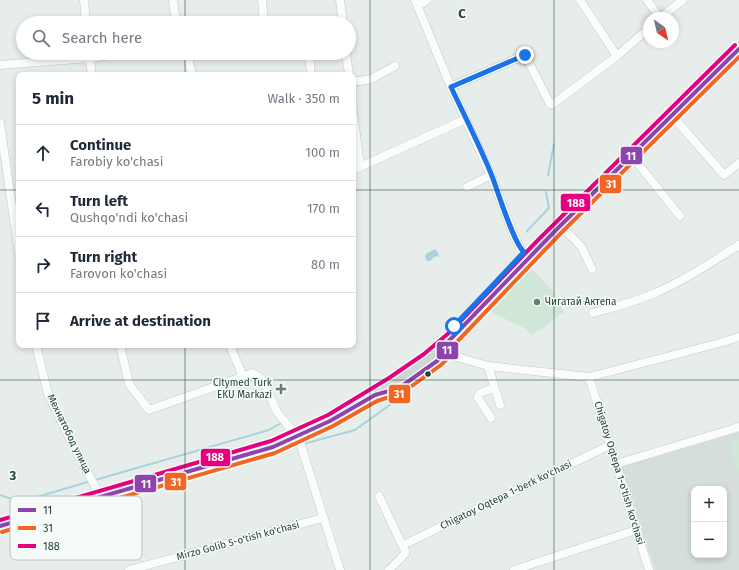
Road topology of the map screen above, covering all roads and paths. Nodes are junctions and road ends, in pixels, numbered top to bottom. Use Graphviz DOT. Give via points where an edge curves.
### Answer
graph roads {
  1 [pos="84,0"];
  2 [pos="173,0"];
  3 [pos="262,0"];
  4 [pos="340,0"];
  5 [pos="427,0"];
  6 [pos="580,0"];
  7 [pos="646,0"];
  8 [pos="683,0"];
  9 [pos="416,3"];
  10 [pos="655,12"];
  11 [pos="668,12"];
  12 [pos="85,16"];
  13 [pos="175,16"];
  14 [pos="263,16"];
  15 [pos="341,16"];
  16 [pos="643,33"];
  17 [pos="739,44"];
  18 [pos="617,56"];
  19 [pos="49,60"];
  20 [pos="90,60"];
  21 [pos="189,60"];
  22 [pos="310,60"];
  23 [pos="347,60"];
  24 [pos="0,65"];
  25 [pos="395,66"];
  26 [pos="92,72"];
  27 [pos="191,72"];
  28 [pos="311,72"];
  29 [pos="349,72"];
  30 [pos="356,82"];
  31 [pos="451,87"];
  32 [pos="669,112"];
  33 [pos="466,119"];
  34 [pos="0,123"];
  35 [pos="631,155"];
  36 [pos="739,163"];
  37 [pos="356,168"];
  38 [pos="492,176"];
  39 [pos="468,188"];
  40 [pos="680,216"];
  41 [pos="559,222"];
  42 [pos="16,225"];
  43 [pos="739,245"];
  44 [pos="527,254"];
  45 [pos="592,269"];
  46 [pos="593,313"];
  47 [pos="739,337"];
  48 [pos="441,343"];
  49 [pos="37,348"];
  50 [pos="121,348"];
  51 [pos="231,348"];
  52 [pos="488,366"];
  53 [pos="243,377"];
  54 [pos="589,377"];
  55 [pos="494,388"];
  56 [pos="500,405"];
  57 [pos="491,418"];
  58 [pos="739,427"];
  59 [pos="292,430"];
  60 [pos="610,445"];
  61 [pos="616,464"];
  62 [pos="99,494"];
  63 [pos="90,496"];
  64 [pos="93,496"];
  65 [pos="379,496"];
  66 [pos="10,515"];
  67 [pos="0,517"];
  68 [pos="324,518"];
  69 [pos="10,523"];
  70 [pos="0,526"];
  71 [pos="636,530"];
  72 [pos="403,545"];
  73 [pos="129,570"];
  74 [pos="340,570"];
  75 [pos="389,570"];
  76 [pos="514,570"];
  77 [pos="649,570"];
  1 -- 12 [label="street"];
  2 -- 13 [label="street"];
  3 -- 14 [label="street"];
  4 -- 15 [label="street"];
  5 -- 9 [label="street"];
  6 -- 18 [label="street"];
  7 -- 10 [label="street"];
  8 -- 11 [label="street"];
  9 -- 31 [label="street"];
  16 -- 18 [label="street"];
  17 -- 32 [label="main road"];
  18 -- 31 [label="street" via="550,104 525,55"];
  19 -- 24 [label="street"];
  20 -- 26 [label="street"];
  21 -- 27 [label="street"];
  22 -- 28 [label="street"];
  23 -- 29 [label="street"];
  25 -- 30 [label="street" via="371,79"];
  31 -- 33 [label="street"];
  32 -- 35 [label="main road"];
  32 -- 36 [label="street" via="724,175"];
  32 -- 41 [label="main road"];
  33 -- 37 [label="street"];
  33 -- 38 [label="street"];
  34 -- 42 [label="street"];
  35 -- 40 [label="street"];
  35 -- 41 [label="main road"];
  38 -- 39 [label="street"];
  38 -- 44 [label="street" via="521,250"];
  41 -- 44 [label="main road"];
  41 -- 45 [label="street" via="581,246"];
  43 -- 46 [label="street" via="658,292"];
  44 -- 48 [label="main road" via="459,331"];
  47 -- 54 [label="street"];
  48 -- 52 [label="street" via="457,357"];
  48 -- 59 [label="main road" via="416,368 330,422"];
  49 -- 62 [label="street, Мехнатобод улица" via="48,394"];
  50 -- 53 [label="street" via="129,384 149,410"];
  51 -- 53 [label="street"];
  52 -- 54 [label="street"];
  52 -- 55 [label="street"];
  53 -- 59 [label="street" via="253,373 262,379 277,412"];
  54 -- 60 [label="street, Chigatoy Oqtepa 1-o'tish ko'chasi"];
  55 -- 56 [label="street"];
  55 -- 57 [label="street" via="478,396"];
  58 -- 61 [label="street"];
  59 -- 62 [label="main road" via="273,447"];
  59 -- 68 [label="street" via="301,445"];
  60 -- 61 [label="street, Chigatoy Oqtepa 1-o'tish ko'chasi"];
  60 -- 72 [label="street, Chigatoy Oqtepa 1-berk ko'chasi"];
  61 -- 71 [label="street, Chigatoy Oqtepa 1-o'tish ko'chasi"];
  62 -- 63 [label="main road"];
  62 -- 64 [label="main road"];
  65 -- 72 [label="street"];
  66 -- 67 [label="main road"];
  68 -- 73 [label="street, Mirzo Golib 5-o'tish ko'chasi"];
  68 -- 74 [label="street"];
  69 -- 70 [label="main road"];
  71 -- 76 [label="street"];
  71 -- 77 [label="street, Chigatoy Oqtepa 1-o'tish ko'chasi"];
  72 -- 75 [label="street" via="405,554"];
}
